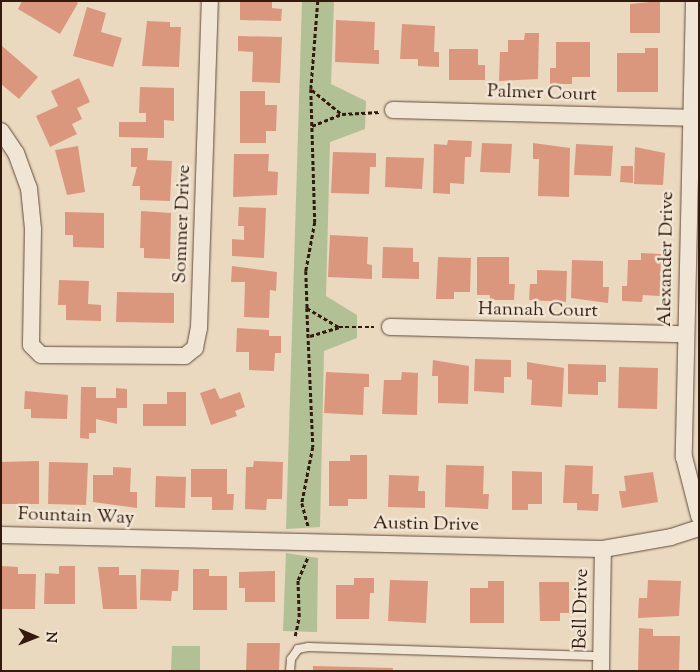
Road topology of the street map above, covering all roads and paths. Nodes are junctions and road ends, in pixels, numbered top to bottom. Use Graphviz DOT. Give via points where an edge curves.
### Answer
graph roads {
  1 [pos="210,1"];
  2 [pos="318,1"];
  3 [pos="694,1"];
  4 [pos="311,89"];
  5 [pos="393,110"];
  6 [pos="342,114"];
  7 [pos="690,118"];
  8 [pos="312,126"];
  9 [pos="1,131"];
  10 [pos="307,308"];
  11 [pos="339,327"];
  12 [pos="390,327"];
  13 [pos="686,334"];
  14 [pos="310,336"];
  15 [pos="699,516"];
  16 [pos="308,527"];
  17 [pos="699,528"];
  18 [pos="1,535"];
  19 [pos="150,539"];
  20 [pos="604,549"];
  21 [pos="308,557"];
  22 [pos="295,636"];
  23 [pos="601,664"];
  24 [pos="290,671"];
  1 -- 9 [label="street, Sommer Drive" via="199,328 195,348 185,356 41,355 31,345 33,229 29,188 16,153"];
  2 -- 4 [label="path"];
  3 -- 7 [label="street, Alexander Drive"];
  4 -- 6 [label="path"];
  4 -- 8 [label="path"];
  5 -- 6 [label="path"];
  5 -- 7 [label="street, Palmer Court"];
  6 -- 8 [label="path"];
  7 -- 13 [label="street, Alexander Drive"];
  8 -- 10 [label="path" via="315,222 306,271"];
  10 -- 11 [label="path"];
  10 -- 14 [label="path"];
  11 -- 12 [label="path"];
  11 -- 14 [label="path"];
  12 -- 13 [label="street, Hannah Court"];
  13 -- 15 [label="street, Alexander Drive" via="684,458"];
  14 -- 16 [label="path" via="308,384 313,447 302,503"];
  17 -- 20 [label="street, Austin Drive" via="671,537"];
  18 -- 19 [label="street, Fountain Way"];
  19 -- 20 [label="street, Austin Drive"];
  20 -- 23 [label="street, Bell Drive"];
  21 -- 22 [label="path" via="298,580 299,617"];
  23 -- 24 [label="lane" via="308,647 298,650 291,659"];
}
